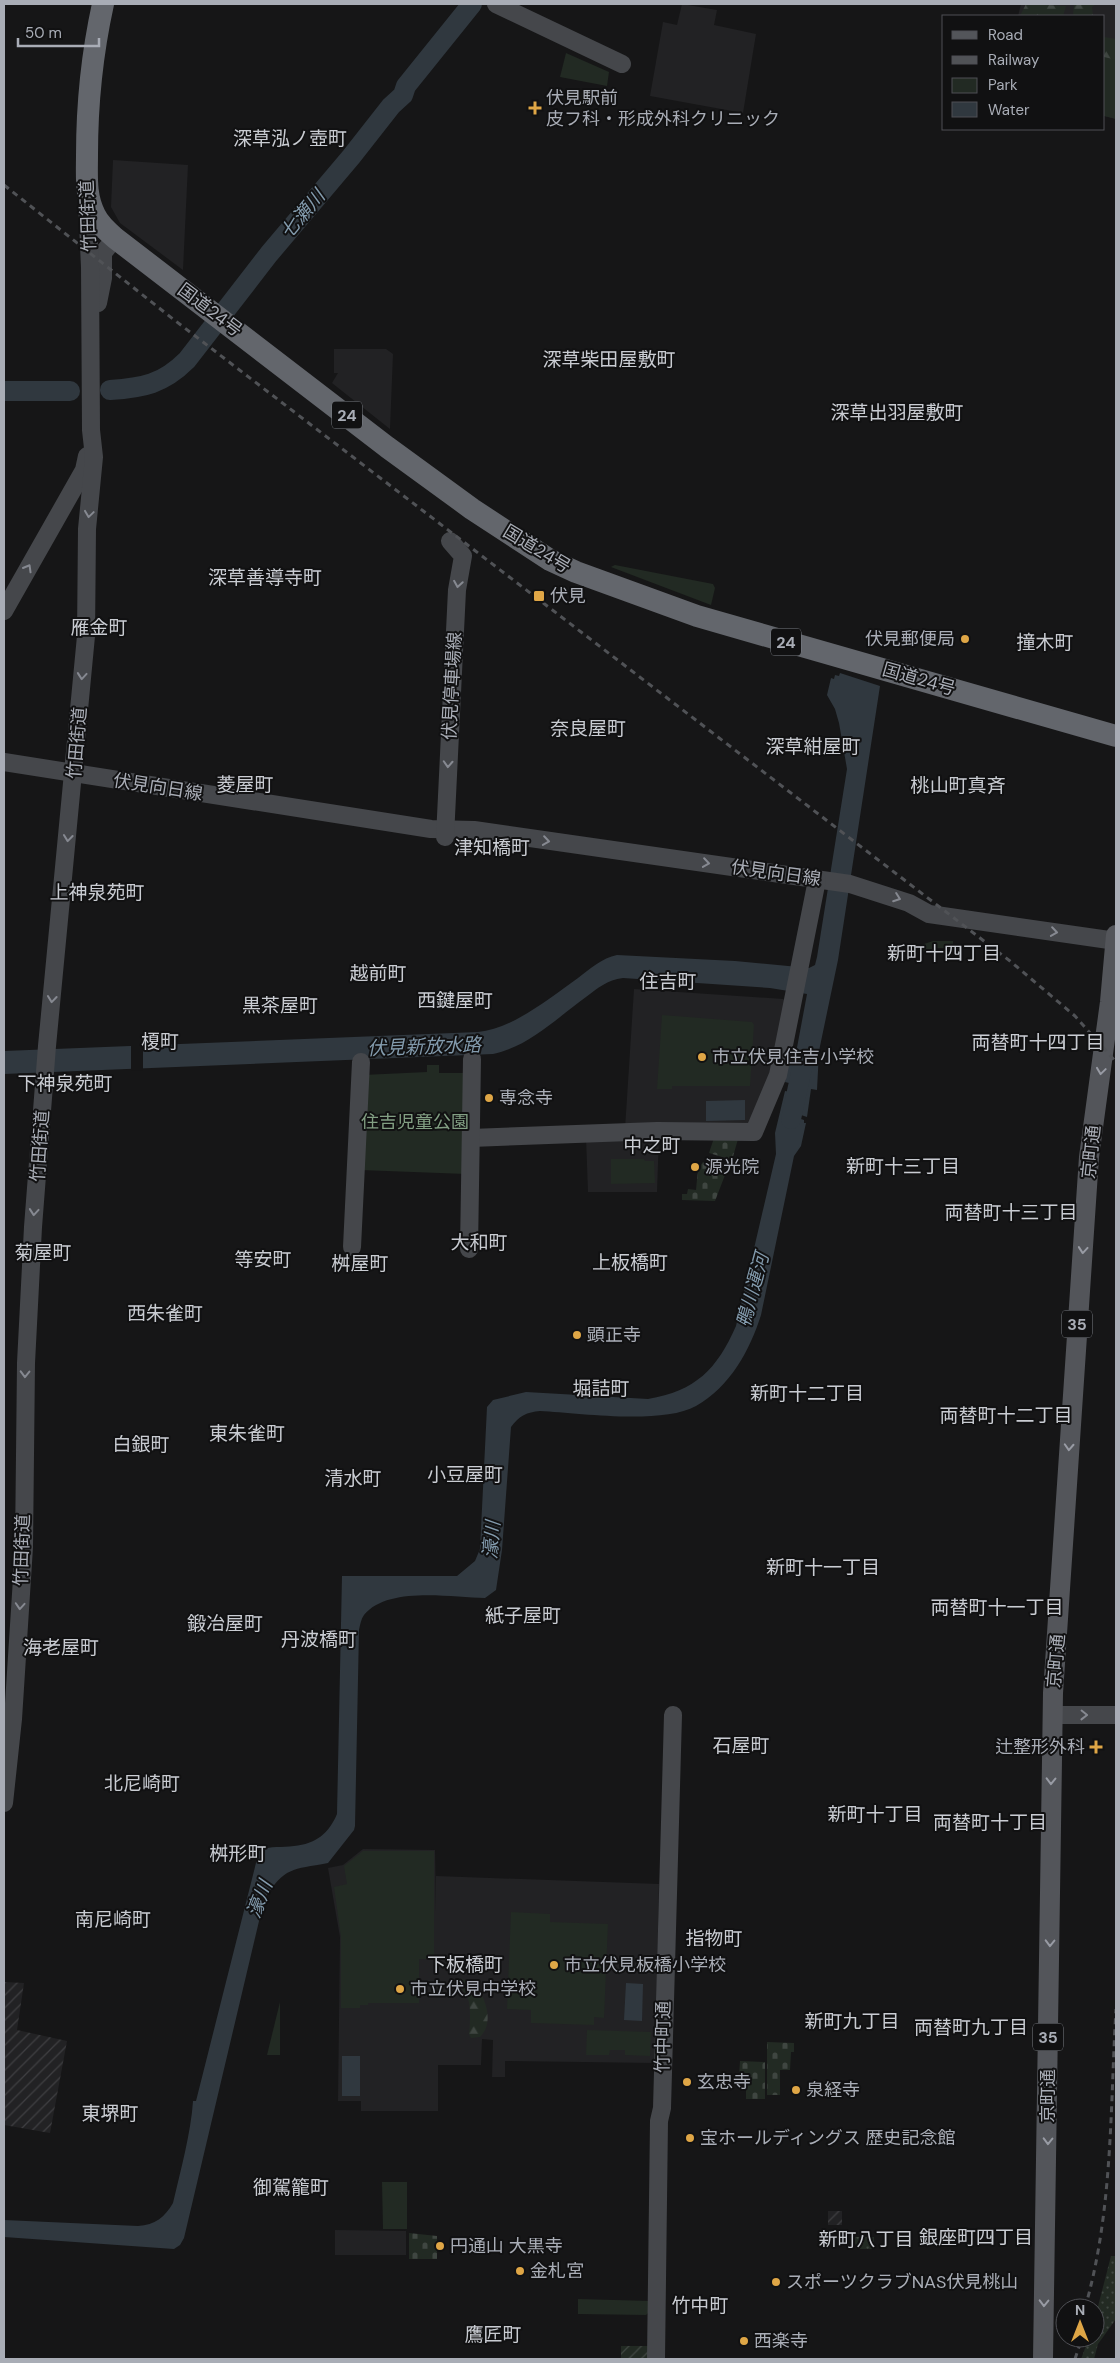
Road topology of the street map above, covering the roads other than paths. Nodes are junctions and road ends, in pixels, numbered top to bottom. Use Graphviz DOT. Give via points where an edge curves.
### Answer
graph roads {
  1 [pos="103,4"];
  2 [pos="496,4"];
  3 [pos="622,64"];
  4 [pos="87,191"];
  5 [pos="115,238"];
  6 [pos="91,329"];
  7 [pos="91,430"];
  8 [pos="92,492"];
  9 [pos="70,493"];
  10 [pos="450,541"];
  11 [pos="4,611"];
  12 [pos="1116,736"];
  13 [pos="4,762"];
  14 [pos="74,774"];
  15 [pos="440,831"];
  16 [pos="474,840"];
  17 [pos="821,880"];
  18 [pos="1116,938"];
  19 [pos="472,1059"];
  20 [pos="360,1062"];
  21 [pos="471,1138"];
  22 [pos="352,1247"];
  23 [pos="469,1249"];
  24 [pos="673,1714"];
  25 [pos="1052,1714"];
  26 [pos="1115,1715"];
  27 [pos="4,1803"];
  28 [pos="656,2359"];
  29 [pos="1043,2359"];
  1 -- 4 [label="highway, 竹田街道 / 24" via="90,76"];
  2 -- 3 [label="main road"];
  4 -- 5 [label="highway, 国道24号 / 24" via="95,216"];
  4 -- 6 [label="main road, 竹田街道"];
  5 -- 6 [label="main road" via="104,253 103,278"];
  5 -- 12 [label="highway, 国道24号 / 24" via="472,509 550,560 704,618"];
  6 -- 7 [label="main road, 竹田街道"];
  7 -- 8 [label="main road, 竹田街道" via="94,457"];
  7 -- 9 [label="main road, 竹田街道" via="84,470"];
  8 -- 9 [label="main road" via="78,488"];
  8 -- 14 [label="main road, 竹田街道, one-way" via="87,529 86,636"];
  11 -- 9 [label="main road, 竹田街道, one-way"];
  10 -- 15 [label="main road, 伏見停車場線, one-way" via="463,556 457,590"];
  13 -- 14 [label="main road, 伏見向日線"];
  14 -- 15 [label="main road, 伏見向日線"];
  14 -- 27 [label="main road, 竹田街道, one-way" via="47,1046 26,1363 24,1547"];
  15 -- 16 [label="main road, 伏見向日線"];
  15 -- 17 [label="main road, 伏見向日線, one-way" via="474,830"];
  17 -- 18 [label="main road, 伏見向日線, one-way" via="850,884 909,903 928,914"];
  17 -- 21 [label="main road" via="778,1075 754,1132"];
  18 -- 25 [label="main road, 京町通 / 35, one-way" via="1089,1157"];
  19 -- 21 [label="main road"];
  20 -- 22 [label="main road"];
  21 -- 23 [label="main road"];
  24 -- 28 [label="main road, 竹中町通" via="662,2108 659,2121"];
  25 -- 26 [label="main road, one-way"];
  25 -- 29 [label="main road, 京町通 / 35, one-way"];
}
